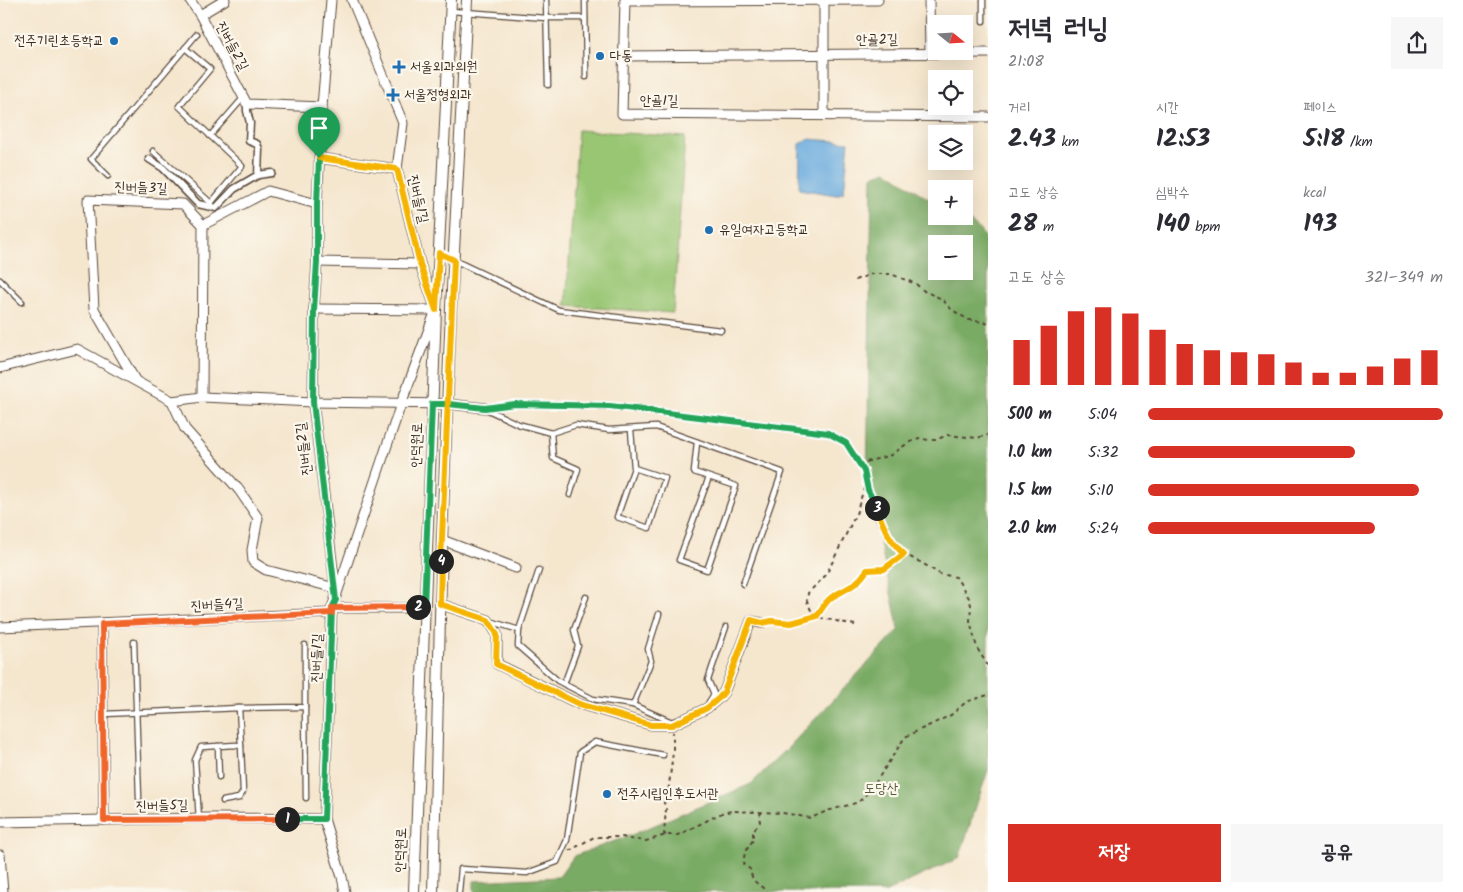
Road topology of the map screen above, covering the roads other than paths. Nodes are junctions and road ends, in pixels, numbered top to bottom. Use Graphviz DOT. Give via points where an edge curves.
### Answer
graph roads {
  1 [pos="190,0"];
  2 [pos="225,0"];
  3 [pos="331,0"];
  4 [pos="352,0"];
  5 [pos="451,0"];
  6 [pos="467,0"];
  7 [pos="546,0"];
  8 [pos="586,0"];
  9 [pos="625,0"];
  10 [pos="723,0"];
  11 [pos="824,0"];
  12 [pos="878,0"];
  13 [pos="929,0"];
  14 [pos="983,0"];
  15 [pos="451,12"];
  16 [pos="466,14"];
  17 [pos="200,15"];
  18 [pos="929,15"];
  19 [pos="546,18"];
  20 [pos="585,18"];
  21 [pos="983,21"];
  22 [pos="197,34"];
  23 [pos="185,48"];
  24 [pos="928,53"];
  25 [pos="973,53"];
  26 [pos="988,53"];
  27 [pos="824,54"];
  28 [pos="624,56"];
  29 [pos="586,77"];
  30 [pos="548,85"];
  31 [pos="245,100"];
  32 [pos="322,107"];
  33 [pos="824,115"];
  34 [pos="988,116"];
  35 [pos="210,136"];
  36 [pos="153,151"];
  37 [pos="319,158"];
  38 [pos="149,159"];
  39 [pos="397,169"];
  40 [pos="272,174"];
  41 [pos="258,175"];
  42 [pos="108,176"];
  43 [pos="317,204"];
  44 [pos="203,225"];
  45 [pos="439,253"];
  46 [pos="454,260"];
  47 [pos="317,262"];
  48 [pos="420,264"];
  49 [pos="0,280"];
  50 [pos="22,302"];
  51 [pos="314,310"];
  52 [pos="436,310"];
  53 [pos="722,330"];
  54 [pos="0,368"];
  55 [pos="135,380"];
  56 [pos="202,397"];
  57 [pos="172,401"];
  58 [pos="313,402"];
  59 [pos="401,404"];
  60 [pos="432,404"];
  61 [pos="448,404"];
  62 [pos="485,408"];
  63 [pos="630,430"];
  64 [pos="551,433"];
  65 [pos="697,442"];
  66 [pos="859,464"];
  67 [pos="634,468"];
  68 [pos="709,477"];
  69 [pos="570,495"];
  70 [pos="442,540"];
  71 [pos="516,568"];
  72 [pos="539,570"];
  73 [pos="743,584"];
  74 [pos="335,588"];
  75 [pos="586,597"];
  76 [pos="440,604"];
  77 [pos="334,607"];
  78 [pos="424,608"];
  79 [pos="659,614"];
  80 [pos="488,620"];
  81 [pos="762,623"];
  82 [pos="102,624"];
  83 [pos="0,627"];
  84 [pos="726,627"];
  85 [pos="519,630"];
  86 [pos="134,642"];
  87 [pos="305,645"];
  88 [pos="564,684"];
  89 [pos="633,705"];
  90 [pos="305,707"];
  91 [pos="239,708"];
  92 [pos="136,712"];
  93 [pos="104,714"];
  94 [pos="218,746"];
  95 [pos="241,746"];
  96 [pos="663,755"];
  97 [pos="219,777"];
  98 [pos="139,798"];
  99 [pos="306,798"];
  100 [pos="223,801"];
  101 [pos="199,819"];
  102 [pos="324,819"];
  103 [pos="104,820"];
  104 [pos="0,822"];
  105 [pos="0,855"];
  106 [pos="3,892"];
  107 [pos="344,892"];
  108 [pos="414,892"];
  109 [pos="433,892"];
  110 [pos="460,892"];
  1 -- 17 [label="street, 진버들2길"];
  2 -- 17 [label="street"];
  3 -- 32 [label="street, 진버들2길"];
  4 -- 39 [label="street, 진버들1길" via="402,123"];
  5 -- 15 [label="street, 안덕원로"];
  6 -- 16 [label="street, 안덕원로"];
  7 -- 19 [label="lane"];
  8 -- 20 [label="lane"];
  9 -- 10 [label="street, 안골1길"];
  9 -- 28 [label="street, 안골1길"];
  10 -- 11 [label="street"];
  11 -- 12 [label="street"];
  11 -- 27 [label="street"];
  13 -- 18 [label="street"];
  14 -- 21 [label="lane"];
  15 -- 16 [label="lane"];
  15 -- 45 [label="street, 안덕원로"];
  16 -- 19 [label="lane"];
  16 -- 46 [label="street, 안덕원로"];
  17 -- 31 [label="street, 진버들2길"];
  19 -- 20 [label="lane"];
  19 -- 30 [label="lane"];
  20 -- 29 [label="lane"];
  22 -- 23 [label="lane"];
  23 -- 35 [label="lane" via="210,69 179,106"];
  23 -- 42 [label="lane" via="91,159"];
  24 -- 27 [label="street, 안골2길"];
  25 -- 26 [label="street, 안골2길"];
  27 -- 28 [label="street, 안골2길"];
  27 -- 33 [label="street"];
  28 -- 33 [label="street, 안골1길" via="622,114"];
  31 -- 32 [label="street"];
  31 -- 35 [label="lane"];
  31 -- 41 [label="street" via="250,123 249,141 258,144 260,150"];
  32 -- 37 [label="street, 진버들2길"];
  33 -- 34 [label="street"];
  35 -- 36 [label="lane" via="242,166 211,202"];
  37 -- 39 [label="street"];
  37 -- 43 [label="street, 진버들2길"];
  38 -- 41 [label="street" via="163,168 198,204 216,208 234,190"];
  39 -- 48 [label="street, 진버들1길"];
  40 -- 41 [label="street"];
  43 -- 44 [label="street" via="268,191"];
  43 -- 47 [label="street, 진버들2길"];
  44 -- 55 [label="street, 진버들3길" via="184,204 88,200 94,308"];
  44 -- 56 [label="street"];
  45 -- 46 [label="lane"];
  45 -- 52 [label="street, 안덕원로"];
  46 -- 53 [label="lane" via="559,310"];
  46 -- 61 [label="street, 안덕원로"];
  47 -- 48 [label="street"];
  47 -- 51 [label="street, 진버들2길"];
  48 -- 52 [label="street, 진버들1길"];
  49 -- 50 [label="lane"];
  51 -- 52 [label="street"];
  51 -- 58 [label="street, 진버들2길"];
  52 -- 59 [label="street, 진버들1길"];
  52 -- 60 [label="street, 안덕원로"];
  54 -- 55 [label="street" via="77,349"];
  55 -- 57 [label="street"];
  56 -- 57 [label="street"];
  56 -- 58 [label="street"];
  57 -- 74 [label="street" via="185,430 239,490 258,518 253,562 266,570"];
  58 -- 59 [label="street"];
  58 -- 74 [label="street, 진버들2길"];
  59 -- 60 [label="street"];
  59 -- 77 [label="street, 진버들1길"];
  60 -- 61 [label="street"];
  60 -- 78 [label="street, 안덕원로"];
  61 -- 62 [label="street"];
  61 -- 70 [label="street, 안덕원로"];
  62 -- 64 [label="lane" via="518,424"];
  62 -- 66 [label="lane" via="515,404 610,406 828,433 846,443"];
  63 -- 64 [label="lane" via="576,425"];
  63 -- 65 [label="lane" via="656,427"];
  63 -- 67 [label="lane"];
  64 -- 69 [label="lane" via="553,458 578,468"];
  65 -- 68 [label="lane" via="694,472"];
  65 -- 73 [label="lane" via="782,472"];
  67 -- 67 [label="lane" via="617,517 649,528 666,478"];
  68 -- 68 [label="lane" via="736,486 707,570 679,560"];
  70 -- 71 [label="street"];
  70 -- 76 [label="street, 안덕원로"];
  72 -- 85 [label="lane"];
  74 -- 77 [label="street, 진버들2길"];
  75 -- 88 [label="lane" via="574,630 578,646"];
  76 -- 80 [label="street"];
  76 -- 109 [label="street, 안덕원로"];
  77 -- 78 [label="street, 진버들4길"];
  77 -- 82 [label="street, 진버들4길"];
  77 -- 102 [label="street, 진버들1길"];
  78 -- 108 [label="street, 안덕원로"];
  79 -- 89 [label="lane" via="648,649 651,661"];
  80 -- 81 [label="street" via="497,634 496,664 579,704 651,725 674,724 707,708 719,698 751,620"];
  80 -- 85 [label="lane"];
  82 -- 83 [label="street, 진버들4길"];
  82 -- 93 [label="street"];
  84 -- 89 [label="lane" via="708,680 714,694 705,707 672,722"];
  85 -- 88 [label="lane" via="518,646"];
  86 -- 92 [label="lane"];
  87 -- 90 [label="lane"];
  88 -- 89 [label="lane" via="594,699"];
  90 -- 91 [label="lane"];
  90 -- 99 [label="lane"];
  91 -- 92 [label="lane"];
  91 -- 95 [label="lane"];
  92 -- 93 [label="lane"];
  92 -- 98 [label="lane"];
  93 -- 103 [label="street"];
  94 -- 95 [label="lane"];
  94 -- 97 [label="lane"];
  94 -- 101 [label="lane" via="202,747 195,760"];
  95 -- 100 [label="lane" via="243,792 239,798"];
  96 -- 110 [label="lane" via="595,742 580,752 567,840 557,862 527,873 460,869"];
  101 -- 102 [label="street, 진버들5길"];
  101 -- 103 [label="street, 진버들5길"];
  102 -- 107 [label="street, 진버들1길"];
  103 -- 104 [label="street, 진버들5길"];
  105 -- 106 [label="street"];
}
